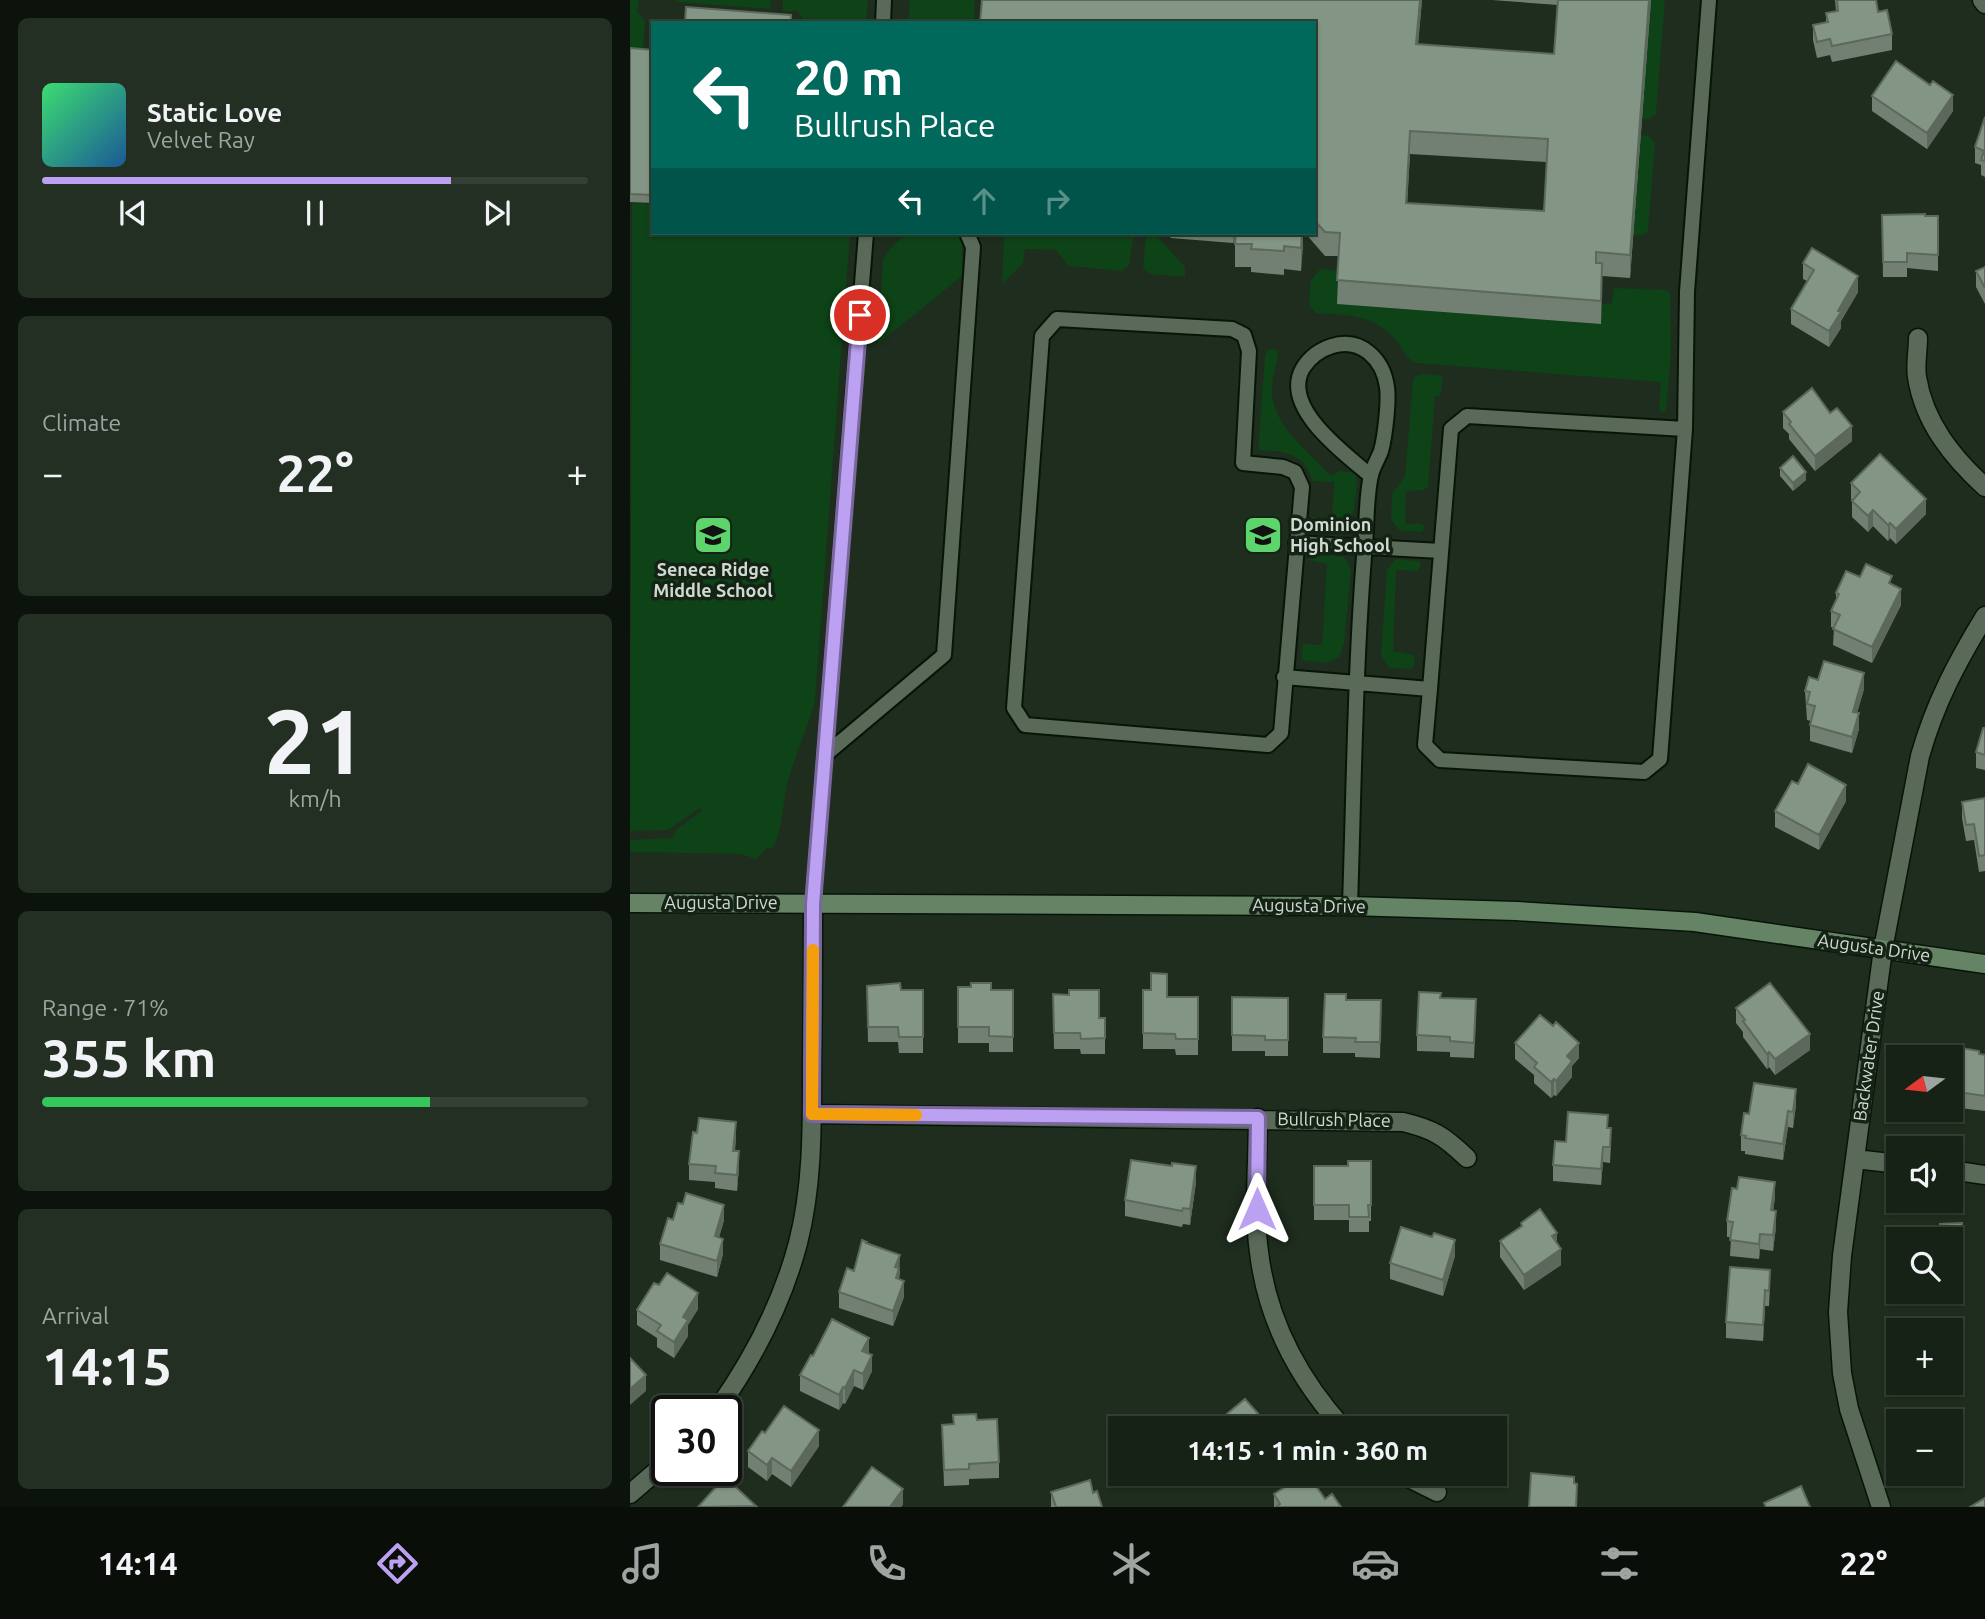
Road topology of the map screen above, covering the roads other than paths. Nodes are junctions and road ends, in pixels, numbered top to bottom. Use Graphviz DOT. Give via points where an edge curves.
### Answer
graph roads {
  1 [pos="884,0"];
  2 [pos="1709,0"];
  3 [pos="883,21"];
  4 [pos="866,235"];
  5 [pos="968,235"];
  6 [pos="1918,338"];
  7 [pos="1685,429"];
  8 [pos="1371,476"];
  9 [pos="1985,487"];
  10 [pos="1296,543"];
  11 [pos="1365,546"];
  12 [pos="1441,551"];
  13 [pos="1985,616"];
  14 [pos="1284,677"];
  15 [pos="1358,682"];
  16 [pos="1430,689"];
  17 [pos="825,755"];
  18 [pos="630,903"];
  19 [pos="813,904"];
  20 [pos="1350,906"];
  21 [pos="1883,949"];
  22 [pos="1985,964"];
  23 [pos="812,1114"];
  24 [pos="1258,1118"];
  25 [pos="1466,1158"];
  26 [pos="1855,1159"];
  27 [pos="1886,1163"];
  28 [pos="1963,1172"];
  29 [pos="1985,1175"];
  30 [pos="728,1395"];
  31 [pos="1332,1416"];
  32 [pos="651,1476"];
  33 [pos="1425,1486"];
  34 [pos="1437,1492"];
  35 [pos="630,1494"];
  36 [pos="1881,1507"];
  1 -- 3 [label="lane"];
  2 -- 7 [label="lane" via="1687,292"];
  4 -- 17 [label="lane"];
  5 -- 17 [label="lane" via="973,247 944,655"];
  6 -- 9 [label="street" via="1916,374 1923,406 1955,458"];
  7 -- 12 [label="lane" via="1468,415 1451,429"];
  7 -- 16 [label="lane" via="1660,759 1644,772 1440,760 1425,745"];
  8 -- 8 [label="lane" via="1382,449 1387,388 1381,365 1369,352 1351,344 1332,346 1311,356 1300,373 1298,396 1307,414 1334,444"];
  8 -- 11 [label="lane"];
  10 -- 11 [label="lane"];
  10 -- 14 [label="lane"];
  10 -- 14 [label="lane" via="1301,487 1294,472 1243,463 1249,351 1244,335 1232,329 1057,319 1042,336 1014,708 1026,725 1268,746 1281,733"];
  11 -- 12 [label="lane"];
  11 -- 15 [label="lane"];
  12 -- 16 [label="lane"];
  13 -- 21 [label="street, Backwater Drive" via="1955,664 1928,728"];
  14 -- 15 [label="lane"];
  15 -- 16 [label="lane"];
  15 -- 20 [label="lane"];
  17 -- 19 [label="lane"];
  18 -- 19 [label="street, Augusta Drive"];
  19 -- 20 [label="street, Augusta Drive"];
  19 -- 23 [label="street"];
  20 -- 21 [label="street, Augusta Drive" via="1695,922"];
  21 -- 22 [label="street, Augusta Drive"];
  21 -- 26 [label="street, Backwater Drive"];
  23 -- 24 [label="street, Bullrush Place"];
  23 -- 30 [label="street" via="806,1203 798,1244 761,1340"];
  24 -- 25 [label="street, Bullrush Place" via="1403,1122 1444,1136"];
  24 -- 31 [label="street" via="1257,1232 1267,1294 1298,1370"];
  26 -- 27 [label="street"];
  26 -- 36 [label="street, Backwater Drive" via="1838,1312 1842,1373 1855,1433"];
  28 -- 29 [label="street"];
  32 -- 35 [label="street"];
  33 -- 34 [label="street"];
}
